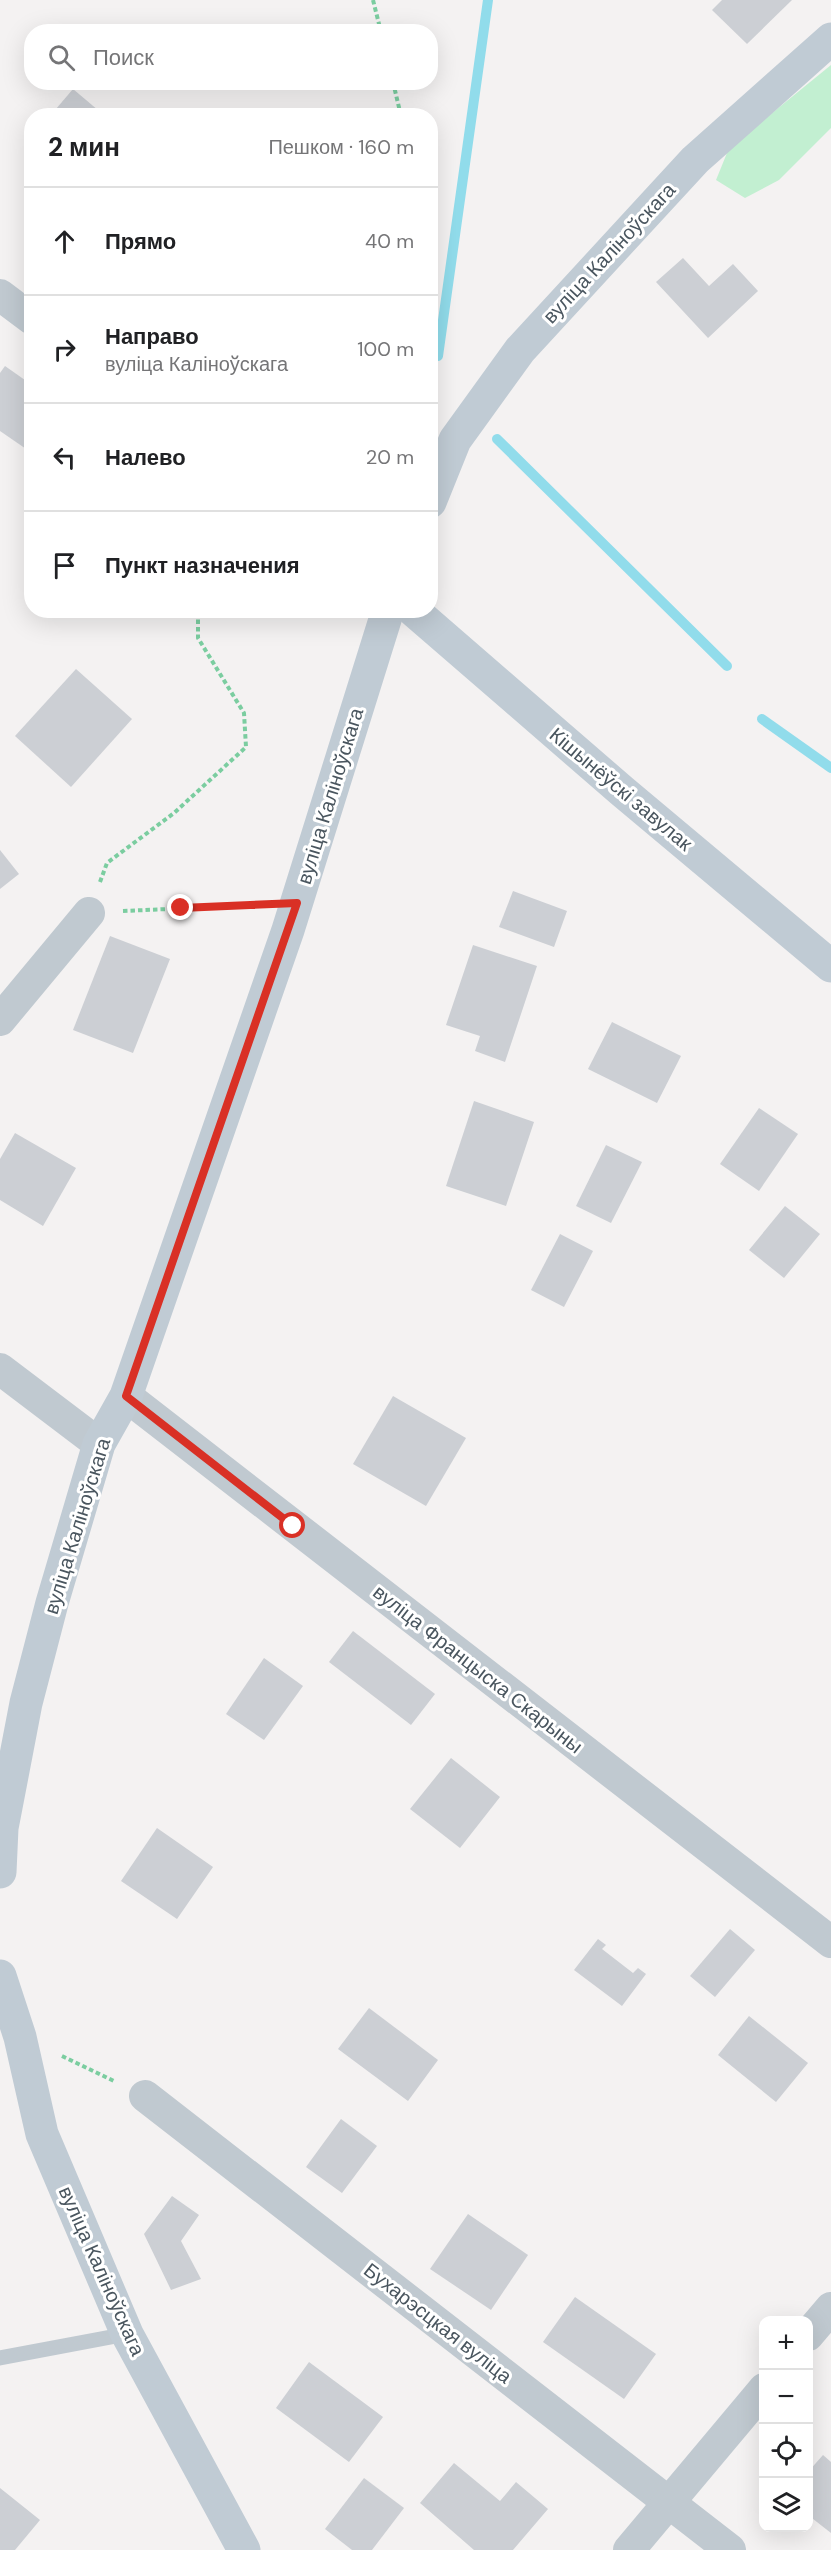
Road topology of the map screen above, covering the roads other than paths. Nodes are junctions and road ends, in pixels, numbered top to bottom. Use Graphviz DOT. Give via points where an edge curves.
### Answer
graph roads {
  1 [pos="831,39"];
  2 [pos="0,296"];
  3 [pos="24,313"];
  4 [pos="438,482"];
  5 [pos="386,618"];
  6 [pos="422,618"];
  7 [pos="88,913"];
  8 [pos="831,966"];
  9 [pos="0,1020"];
  10 [pos="0,1369"];
  11 [pos="126,1396"];
  12 [pos="99,1444"];
  13 [pos="0,1872"];
  14 [pos="831,1942"];
  15 [pos="0,1976"];
  16 [pos="145,2096"];
  17 [pos="831,2308"];
  18 [pos="813,2329"];
  19 [pos="127,2334"];
  20 [pos="0,2358"];
  21 [pos="759,2395"];
  22 [pos="669,2502"];
  23 [pos="244,2550"];
  24 [pos="629,2550"];
  25 [pos="730,2550"];
  1 -- 4 [label="main road, вуліца Каліноўскага" via="695,160 520,350 455,440"];
  2 -- 3 [label="street"];
  5 -- 11 [label="main road, вуліца Каліноўскага" via="297,903"];
  6 -- 8 [label="main road, Кішынёўскі завулак"];
  7 -- 9 [label="street"];
  10 -- 12 [label="street"];
  11 -- 12 [label="main road, вуліца Каліноўскага"];
  11 -- 14 [label="street, вуліца Францыска Скарыны"];
  12 -- 13 [label="main road, вуліца Каліноўскага" via="26,1703 2,1828"];
  15 -- 19 [label="main road, вуліца Каліноўскага" via="20,2037 42,2134"];
  16 -- 22 [label="street, Бухарэсцкая вуліца"];
  17 -- 18 [label="street"];
  19 -- 20 [label="lane"];
  19 -- 23 [label="main road, вуліца Каліноўскага"];
  21 -- 22 [label="street"];
  22 -- 24 [label="street"];
  22 -- 25 [label="street, Бухарэсцкая вуліца"];
}
